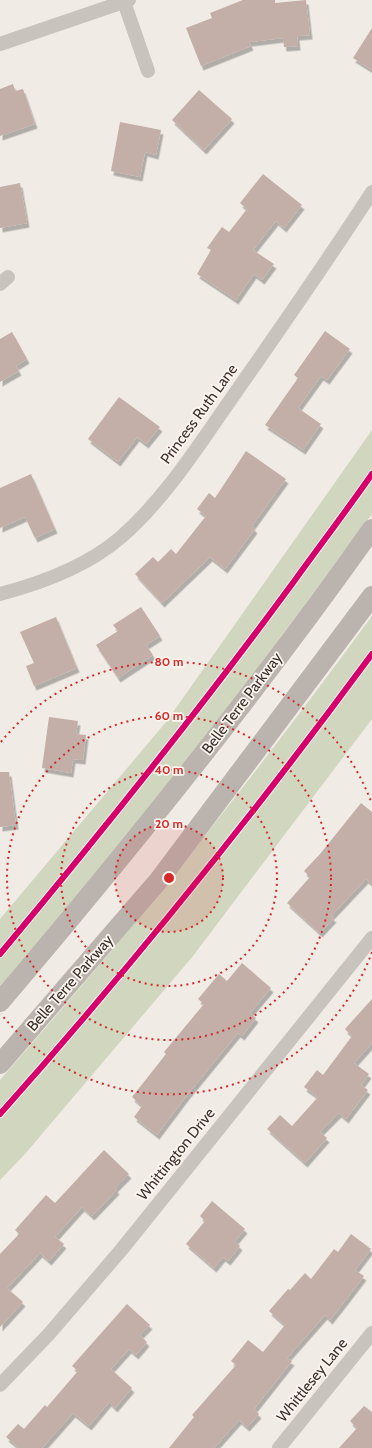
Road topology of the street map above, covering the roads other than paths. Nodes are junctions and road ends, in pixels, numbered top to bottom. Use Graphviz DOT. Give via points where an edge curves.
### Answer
graph roads {
  1 [pos="126,1"];
  2 [pos="0,44"];
  3 [pos="148,71"];
  4 [pos="372,192"];
  5 [pos="372,529"];
  6 [pos="0,594"];
  7 [pos="372,596"];
  8 [pos="372,938"];
  9 [pos="0,1002"];
  10 [pos="0,1064"];
  11 [pos="372,1333"];
  12 [pos="0,1385"];
  13 [pos="279,1448"];
  1 -- 2 [label="street"];
  1 -- 3 [label="street"];
  4 -- 6 [label="street, Princess Ruth Lane" via="266,350 189,458 151,506 119,538 87,560 40,582"];
  5 -- 9 [label="main road, Belle Terre Parkway" via="220,734 94,891"];
  7 -- 10 [label="main road, Belle Terre Parkway" via="159,880"];
  8 -- 12 [label="street, Whittington Drive" via="112,1261 49,1334"];
  11 -- 13 [label="street, Whittlesey Lane"];
}
